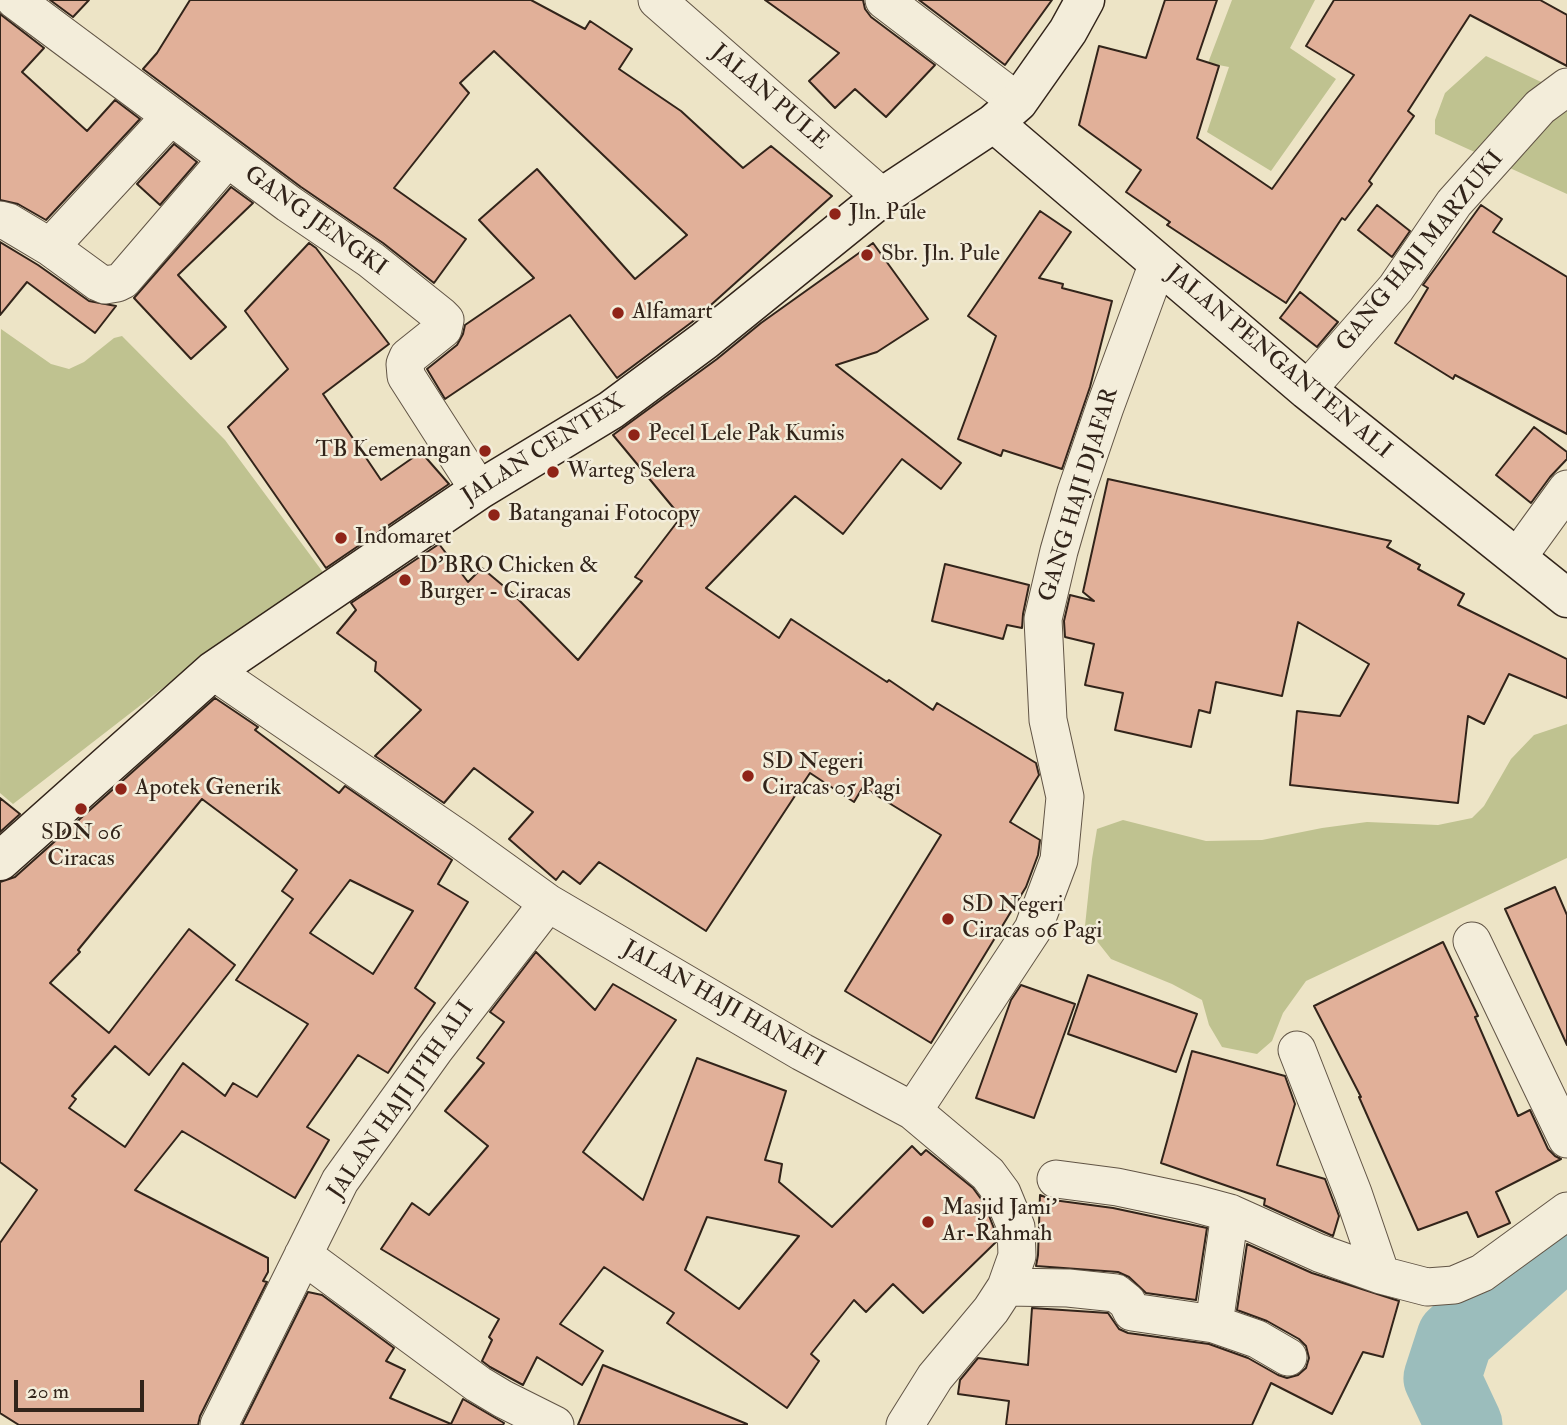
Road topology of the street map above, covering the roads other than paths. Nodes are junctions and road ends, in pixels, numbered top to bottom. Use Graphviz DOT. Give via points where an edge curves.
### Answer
graph roads {
  1 [pos="15,0"];
  2 [pos="656,0"];
  3 [pos="884,0"];
  4 [pos="1085,0"];
  5 [pos="1567,87"];
  6 [pos="1006,113"];
  7 [pos="171,116"];
  8 [pos="227,159"];
  9 [pos="882,197"];
  10 [pos="0,220"];
  11 [pos="50,247"];
  12 [pos="1158,263"];
  13 [pos="1307,390"];
  14 [pos="480,489"];
  15 [pos="1567,489"];
  16 [pos="1517,558"];
  17 [pos="1567,598"];
  18 [pos="212,671"];
  19 [pos="0,862"];
  20 [pos="548,903"];
  21 [pos="1472,941"];
  22 [pos="1297,1050"];
  23 [pos="913,1111"];
  24 [pos="1567,1139"];
  25 [pos="1056,1179"];
  26 [pos="1567,1211"];
  27 [pos="1230,1213"];
  28 [pos="303,1255"];
  29 [pos="1381,1275"];
  30 [pos="1006,1287"];
  31 [pos="1214,1324"];
  32 [pos="1289,1357"];
  33 [pos="219,1425"];
  34 [pos="555,1425"];
  35 [pos="905,1425"];
  1 -- 7 [label="street, GANG JENGKI"];
  2 -- 9 [label="street, JALAN PULE"];
  3 -- 6 [label="street"];
  4 -- 6 [label="street" via="1068,32"];
  5 -- 13 [label="street, GANG HAJI MARZUKI" via="1540,107 1454,203 1396,288"];
  6 -- 9 [label="street, JALAN CENTEX"];
  6 -- 12 [label="street, JALAN PENGANTEN ALI"];
  7 -- 8 [label="street, GANG JENGKI"];
  7 -- 11 [label="street"];
  8 -- 11 [label="street" via="117,284 98,282"];
  8 -- 14 [label="street, GANG JENGKI" via="371,260 445,320 443,330 408,357 404,369"];
  9 -- 14 [label="street, JALAN CENTEX" via="611,410"];
  10 -- 11 [label="street"];
  12 -- 13 [label="street, JALAN PENGANTEN ALI"];
  12 -- 23 [label="street, GANG HAJI DJAFAR" via="1076,492 1044,619 1048,720 1065,797 1059,860 1033,929"];
  13 -- 16 [label="street, JALAN PENGANTEN ALI"];
  14 -- 18 [label="street, JALAN CENTEX"];
  15 -- 16 [label="street"];
  16 -- 17 [label="street, JALAN PENGANTEN ALI"];
  18 -- 19 [label="street, JALAN CENTEX"];
  18 -- 20 [label="street, JALAN HAJI HANAFI"];
  20 -- 23 [label="street, JALAN HAJI HANAFI" via="802,1052"];
  20 -- 28 [label="street, JALAN HAJI JI'IH ALI" via="340,1181"];
  21 -- 24 [label="street"];
  22 -- 29 [label="street"];
  23 -- 30 [label="street, JALAN HAJI HANAFI" via="988,1174 1002,1193 1016,1227 1017,1256"];
  25 -- 27 [label="street" via="1193,1202"];
  26 -- 29 [label="street" via="1482,1273 1454,1285 1427,1287"];
  27 -- 29 [label="street"];
  27 -- 31 [label="street"];
  28 -- 33 [label="street, JALAN HAJI JI'IH ALI"];
  28 -- 34 [label="street" via="478,1384"];
  30 -- 31 [label="street" via="1116,1293 1132,1312"];
  30 -- 35 [label="street, JALAN HAJI HANAFI" via="935,1377"];
  31 -- 32 [label="street" via="1257,1339"];
}
